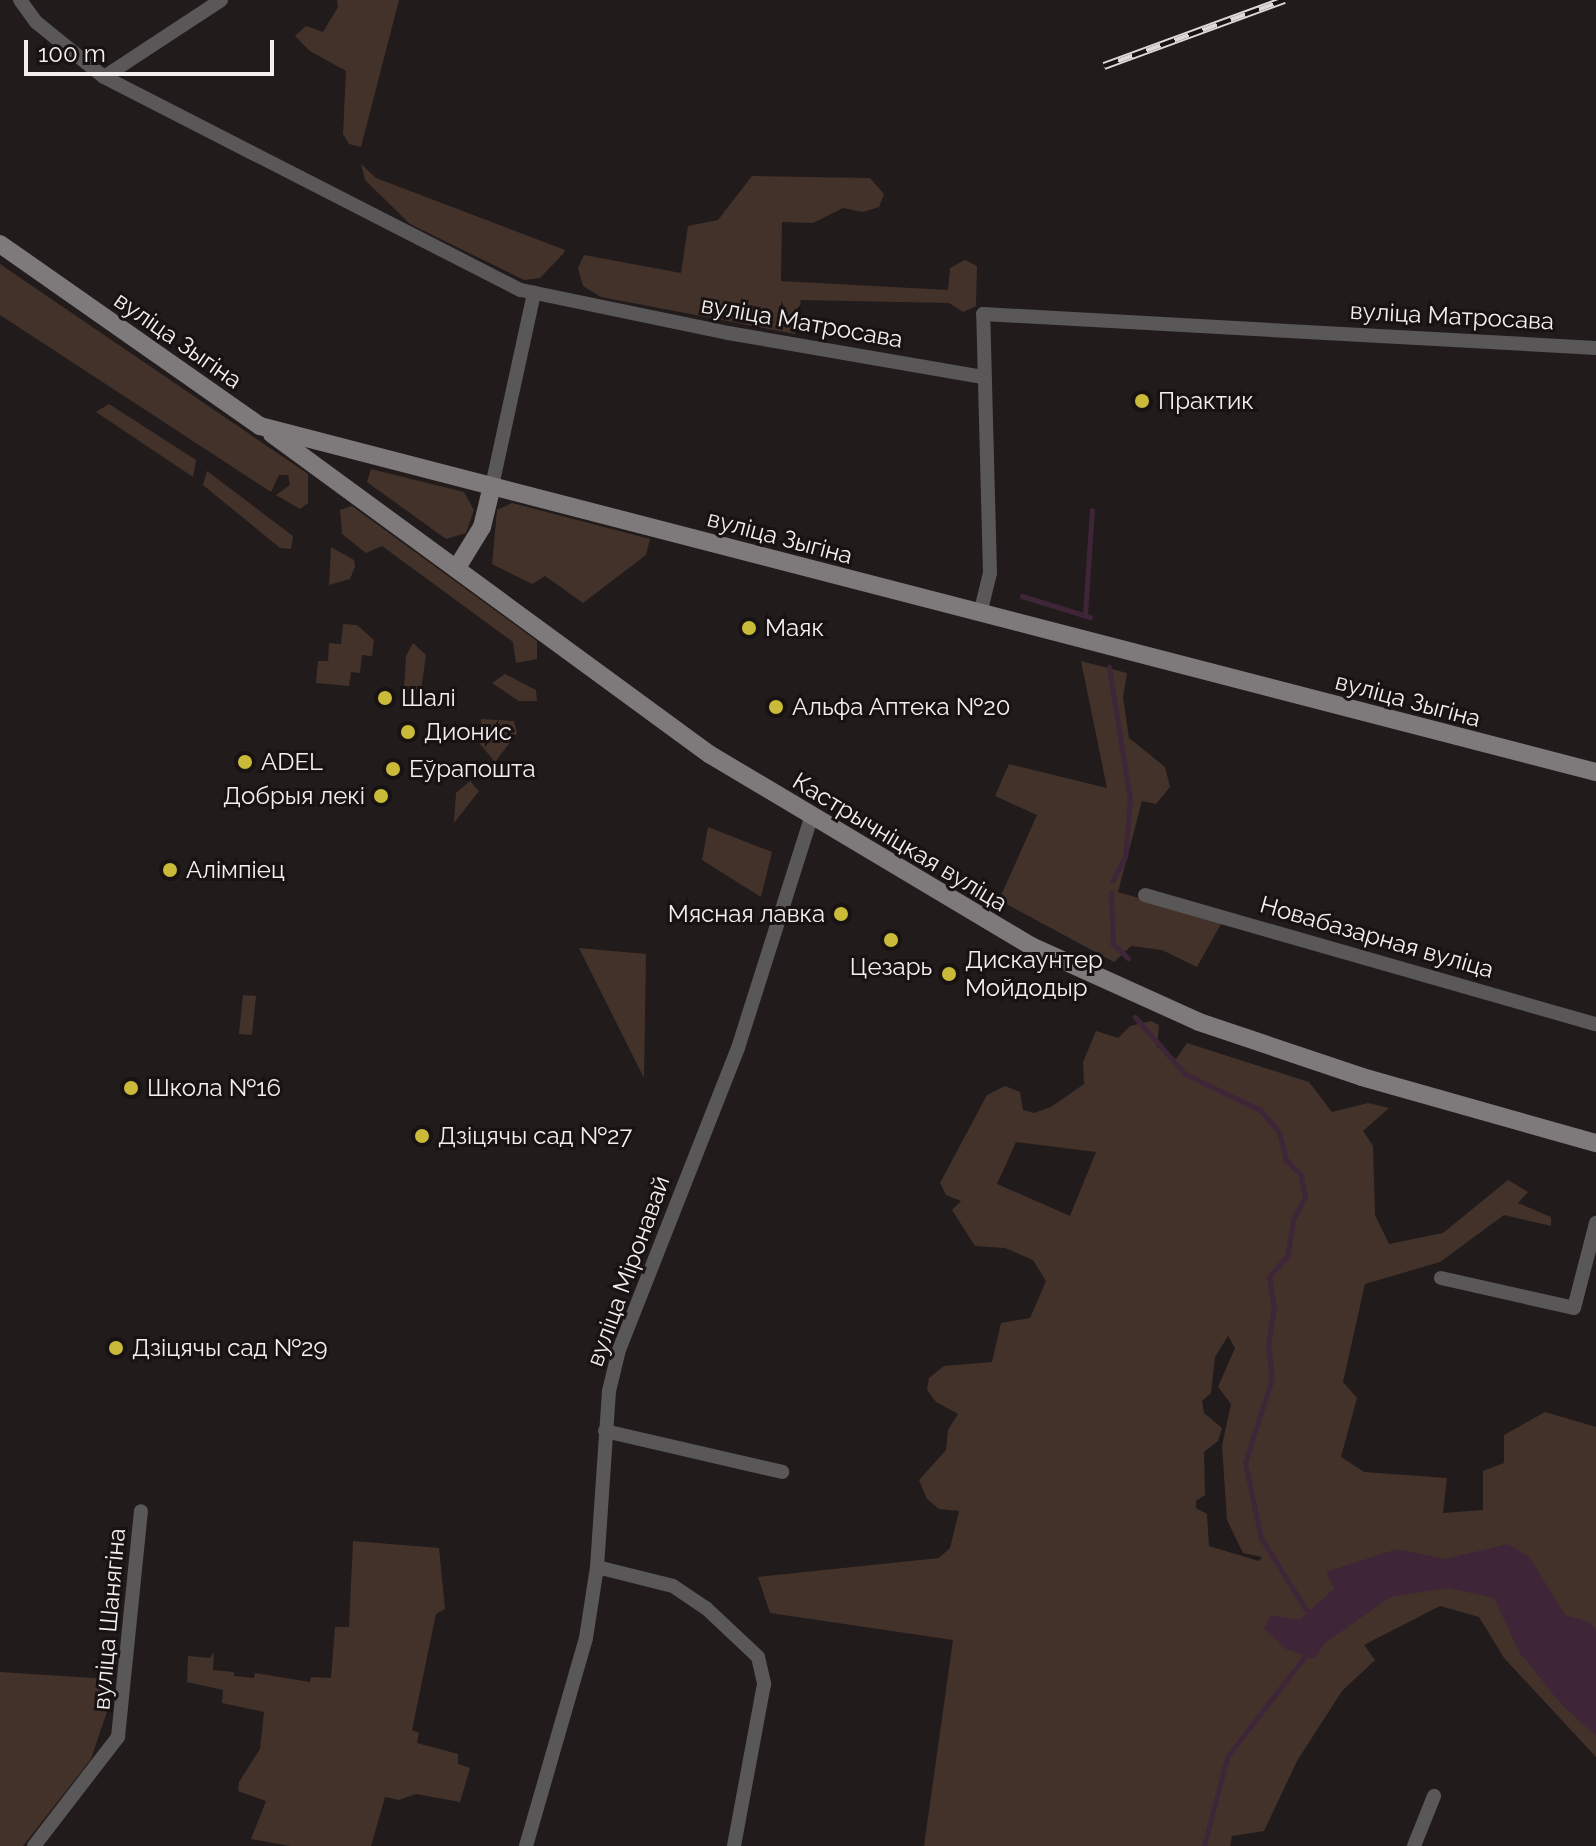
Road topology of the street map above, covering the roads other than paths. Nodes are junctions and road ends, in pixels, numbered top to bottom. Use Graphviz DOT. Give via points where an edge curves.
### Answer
graph roads {
  1 [pos="20,0"];
  2 [pos="221,0"];
  3 [pos="104,77"];
  4 [pos="0,244"];
  5 [pos="534,293"];
  6 [pos="1596,348"];
  7 [pos="984,377"];
  8 [pos="260,426"];
  9 [pos="373,455"];
  10 [pos="337,479"];
  11 [pos="492,486"];
  12 [pos="458,566"];
  13 [pos="980,614"];
  14 [pos="1596,772"];
  15 [pos="811,818"];
  16 [pos="1145,895"];
  17 [pos="1596,1024"];
  18 [pos="1596,1143"];
  19 [pos="1596,1223"];
  20 [pos="1441,1278"];
  21 [pos="605,1431"];
  22 [pos="782,1472"];
  23 [pos="141,1511"];
  24 [pos="597,1567"];
  25 [pos="1434,1796"];
  26 [pos="34,1846"];
  27 [pos="526,1846"];
  28 [pos="734,1846"];
  29 [pos="1414,1846"];
  1 -- 3 [label="street, вуліца Матросава" via="36,22"];
  2 -- 3 [label="street"];
  3 -- 5 [label="street, вуліца Матросава"];
  4 -- 8 [label="main road, вуліца Зыгіна"];
  5 -- 7 [label="street, вуліца Матросава"];
  5 -- 11 [label="street"];
  6 -- 7 [label="street, вуліца Матросава" via="983,314"];
  7 -- 13 [label="street" via="990,573"];
  8 -- 9 [label="main road, вуліца Зыгіна"];
  8 -- 10 [label="main road, Кастрычніцкая вуліца"];
  9 -- 10 [label="main road" via="350,465"];
  9 -- 11 [label="main road, вуліца Зыгіна"];
  10 -- 12 [label="main road, Кастрычніцкая вуліца"];
  11 -- 12 [label="main road" via="482,527"];
  11 -- 13 [label="main road, вуліца Зыгіна"];
  12 -- 15 [label="main road, Кастрычніцкая вуліца" via="673,729"];
  13 -- 14 [label="main road, вуліца Зыгіна"];
  15 -- 18 [label="main road, Кастрычніцкая вуліца" via="1031,946 1134,995 1362,1077"];
  15 -- 21 [label="street, вуліца Міронавай" via="738,1048 619,1350"];
  16 -- 17 [label="street, Новабазарная вуліца"];
  19 -- 20 [label="street" via="1574,1308"];
  21 -- 22 [label="street"];
  21 -- 24 [label="street, вуліца Міронавай"];
  23 -- 26 [label="street, вуліца Шанягіна" via="118,1737"];
  24 -- 27 [label="street, вуліца Міронавай" via="586,1638"];
  24 -- 28 [label="street" via="673,1586 706,1608 758,1657 764,1684"];
  25 -- 29 [label="street"];
}
